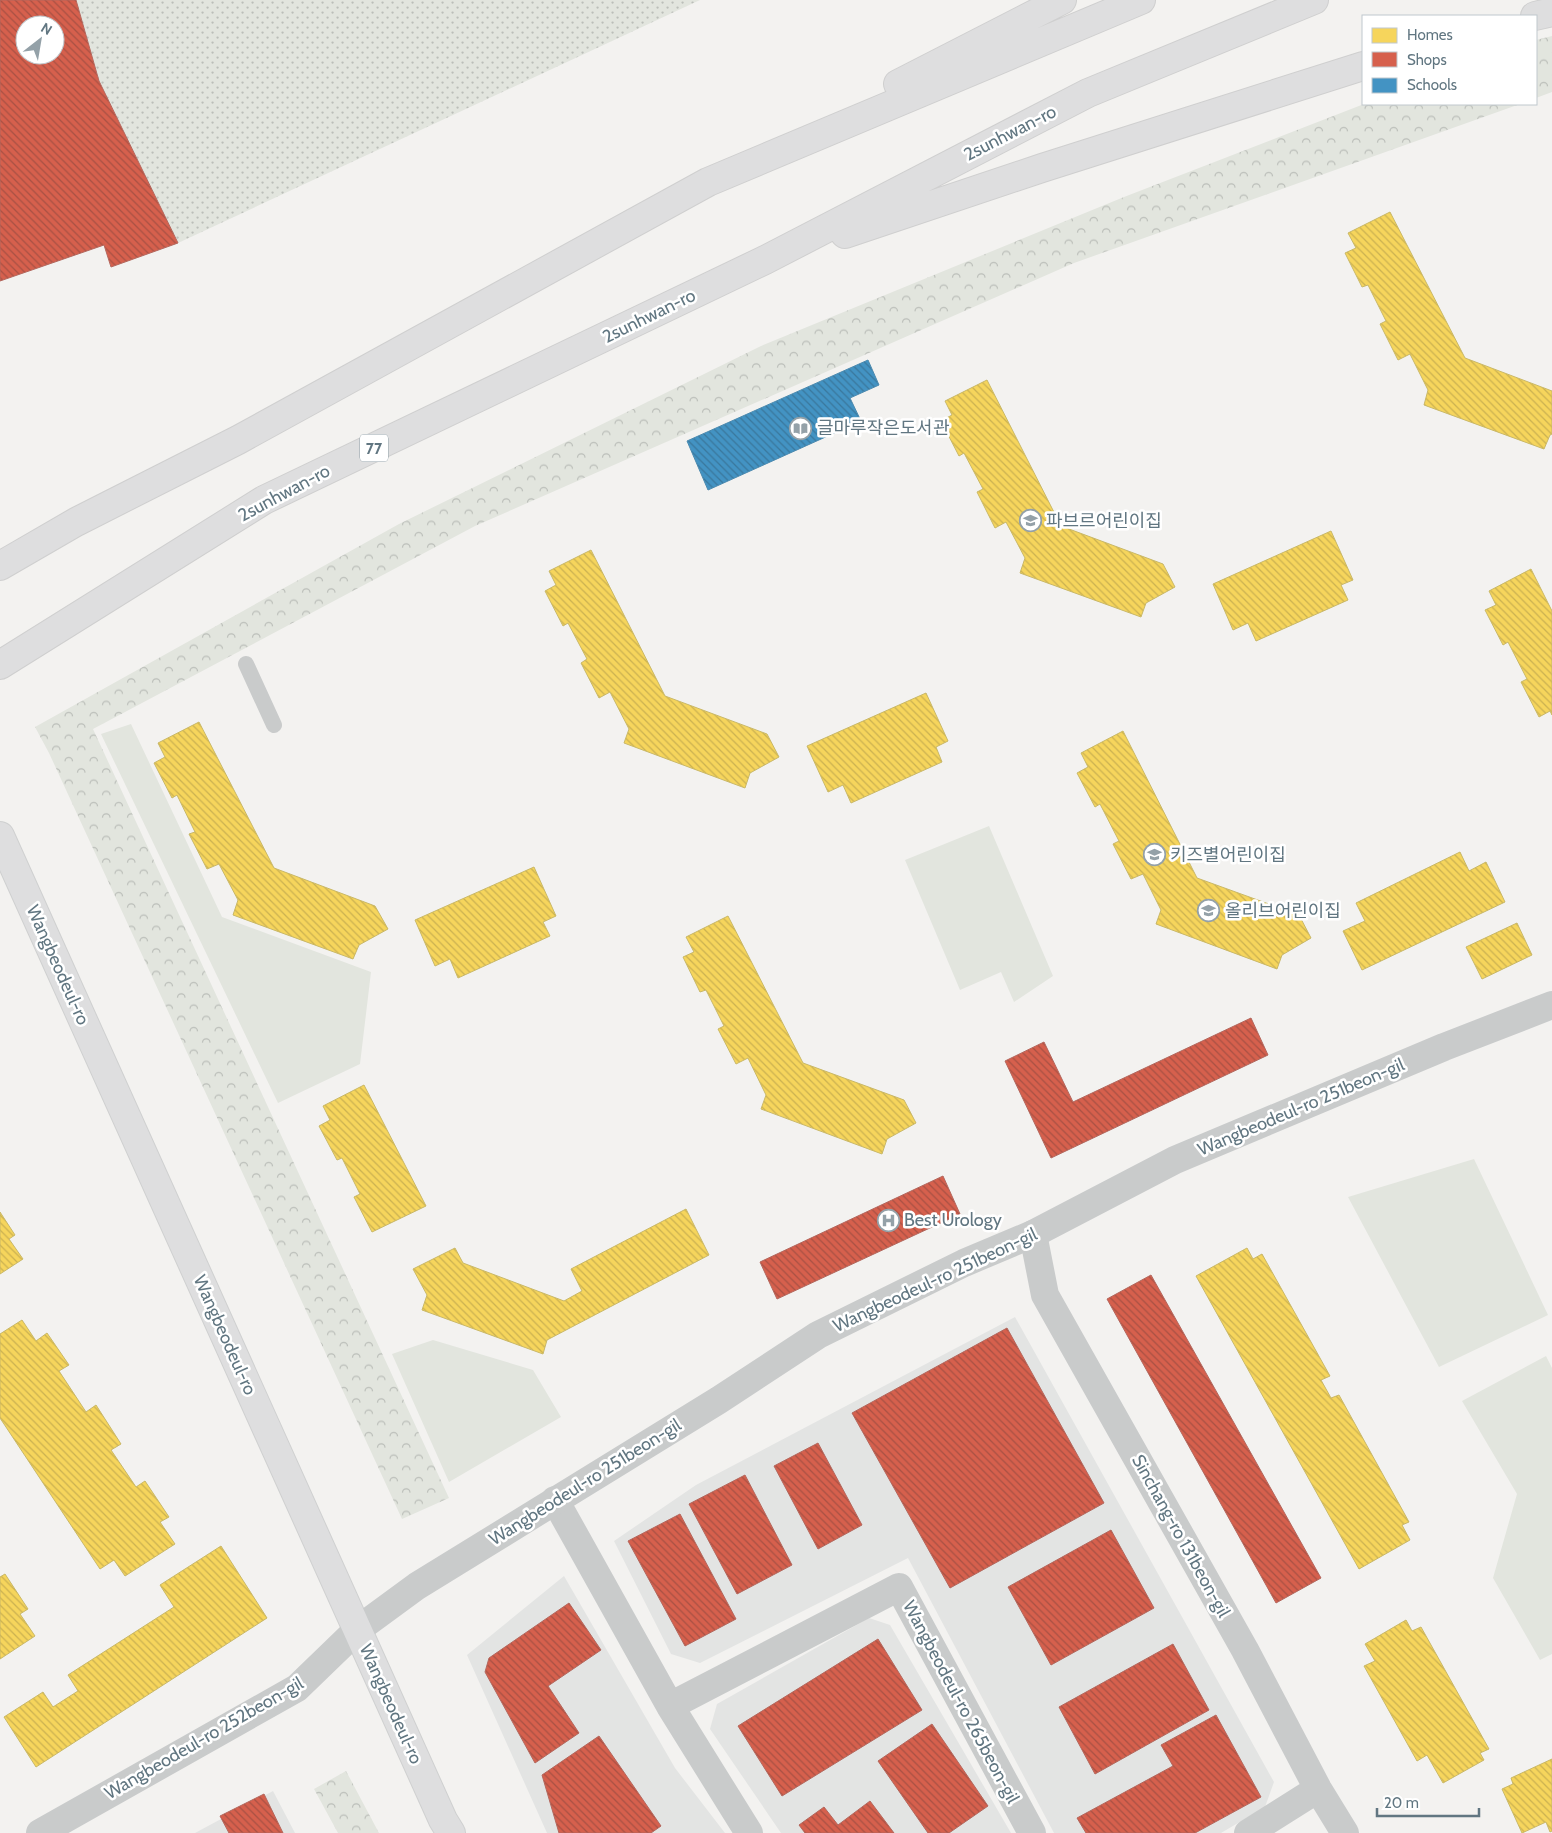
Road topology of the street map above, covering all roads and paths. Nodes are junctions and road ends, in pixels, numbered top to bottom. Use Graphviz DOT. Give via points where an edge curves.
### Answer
graph roads {
  1 [pos="1062,0"];
  2 [pos="1141,0"];
  3 [pos="1314,0"];
  4 [pos="1552,12"];
  5 [pos="1537,16"];
  6 [pos="1362,66"];
  7 [pos="708,182"];
  8 [pos="765,260"];
  9 [pos="0,566"];
  10 [pos="246,664"];
  11 [pos="0,665"];
  12 [pos="274,725"];
  13 [pos="0,836"];
  14 [pos="1552,1005"];
  15 [pos="1033,1234"];
  16 [pos="555,1500"];
  17 [pos="358,1630"];
  18 [pos="670,1706"];
  19 [pos="1318,1789"];
  20 [pos="40,1833"];
  21 [pos="450,1833"];
  22 [pos="749,1833"];
  23 [pos="1032,1833"];
  24 [pos="1248,1833"];
  25 [pos="1345,1833"];
  1 -- 7 [label="main road"];
  2 -- 7 [label="main road"];
  3 -- 8 [label="main road, 2sunhwan-ro" via="1088,92"];
  4 -- 5 [label="main road"];
  6 -- 8 [label="main road"];
  7 -- 9 [label="main road" via="238,440 76,522"];
  8 -- 11 [label="main road, 2sunhwan-ro / 77" via="264,500"];
  10 -- 12 [label="lane"];
  13 -- 17 [label="main road, Wangbeodeul-ro"];
  14 -- 15 [label="street, Wangbeodeul-ro 251beon-gil" via="1175,1160"];
  15 -- 16 [label="street, Wangbeodeul-ro 251beon-gil" via="964,1263 818,1335"];
  15 -- 19 [label="street, Sinchang-ro 131beon-gil" via="1045,1295 1245,1650"];
  16 -- 17 [label="street, Wangbeodeul-ro 251beon-gil" via="417,1586"];
  16 -- 18 [label="street"];
  17 -- 20 [label="street, Wangbeodeul-ro 252beon-gil" via="297,1688"];
  17 -- 21 [label="main road, Wangbeodeul-ro"];
  18 -- 22 [label="street"];
  18 -- 23 [label="street, Wangbeodeul-ro 265beon-gil" via="899,1587"];
  19 -- 24 [label="street"];
  19 -- 25 [label="street, Sinchang-ro 131beon-gil"];
}
